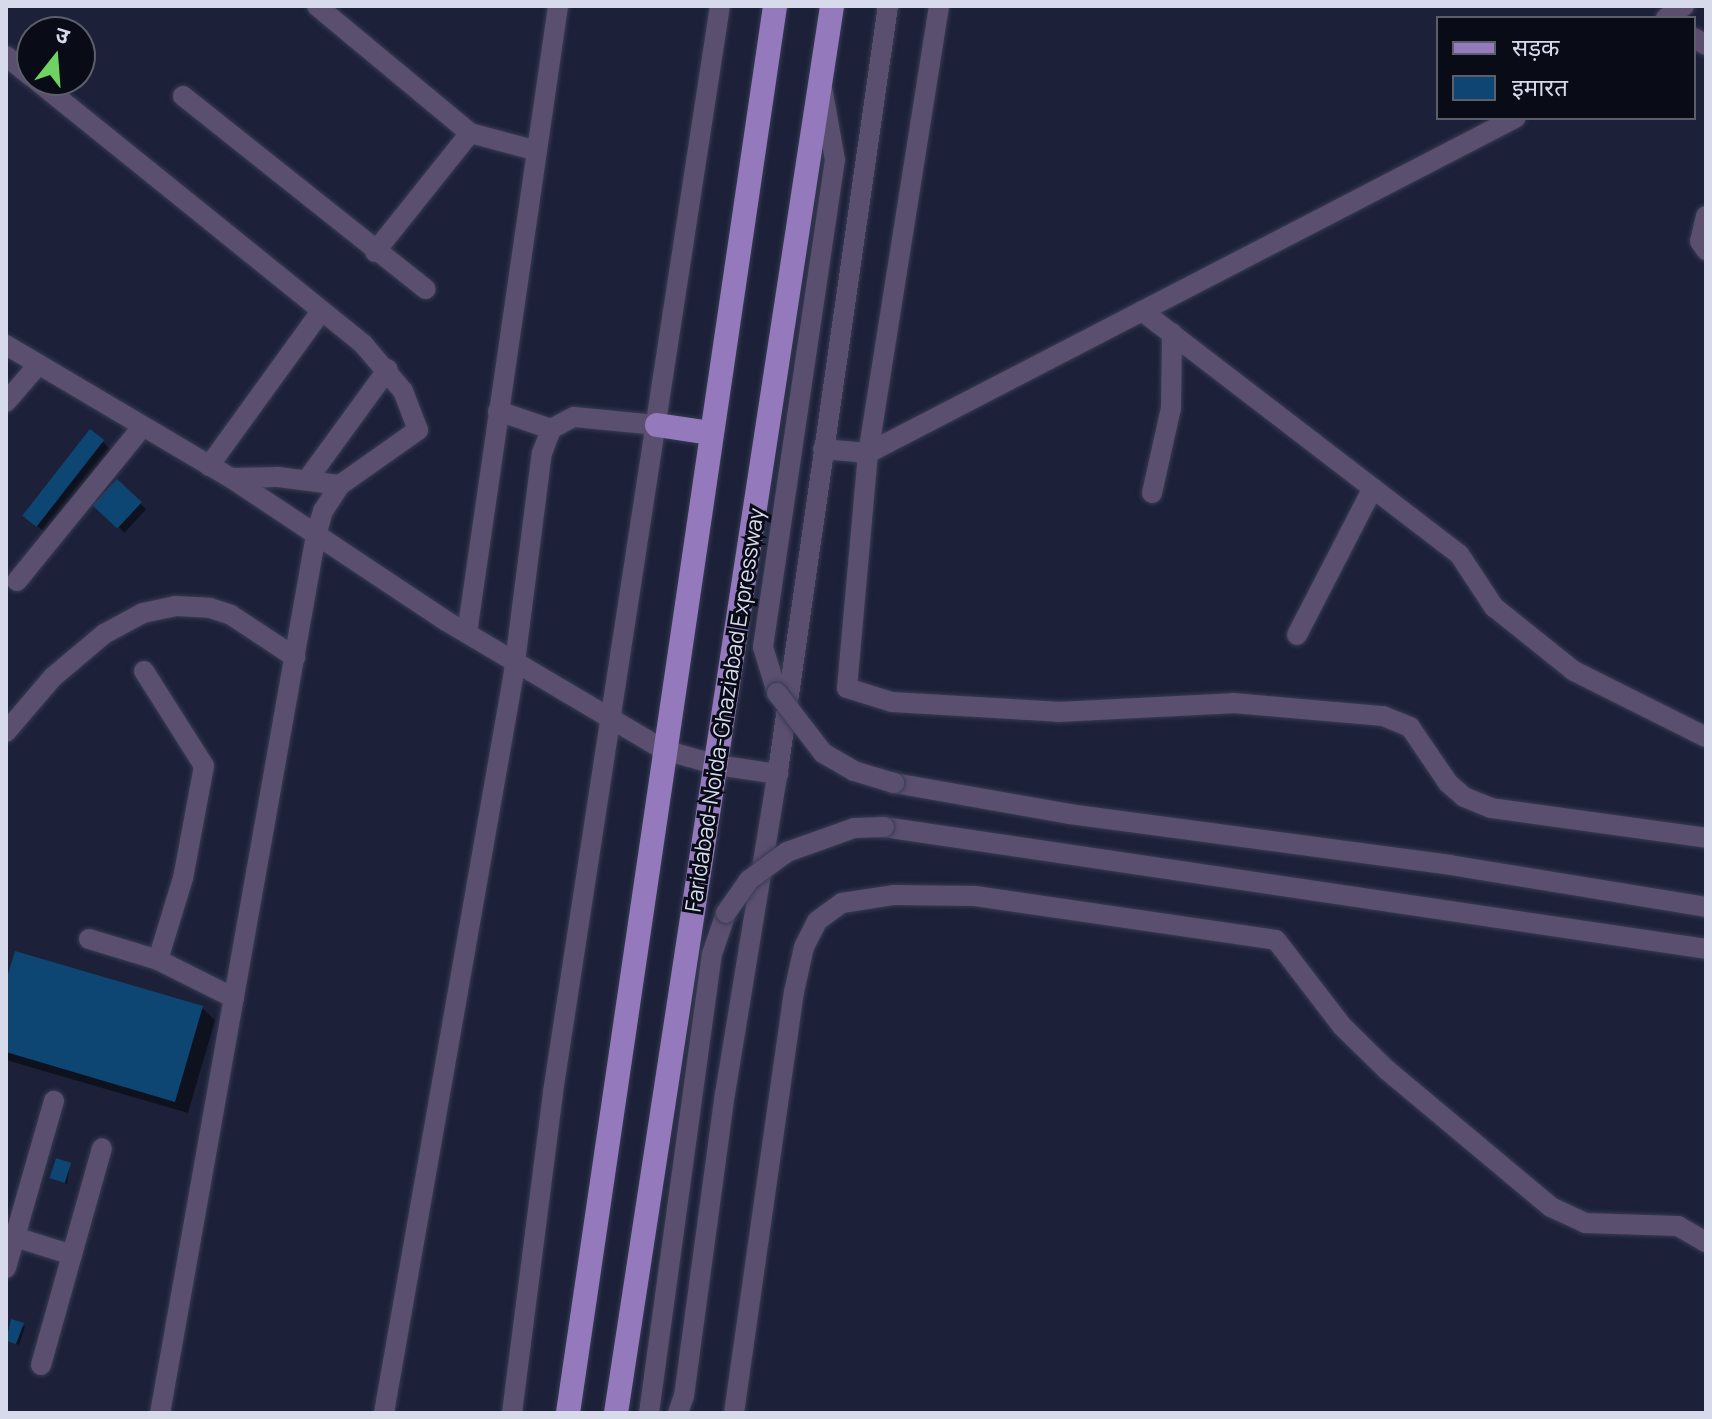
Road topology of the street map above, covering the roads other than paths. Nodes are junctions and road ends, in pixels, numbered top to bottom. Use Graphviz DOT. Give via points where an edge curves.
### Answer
graph roads {
  1 [pos="317,6"];
  2 [pos="558,6"];
  3 [pos="720,6"];
  4 [pos="775,6"];
  5 [pos="832,6"];
  6 [pos="888,6"];
  7 [pos="939,6"];
  8 [pos="344,14"];
  9 [pos="821,83"];
  10 [pos="56,96"];
  11 [pos="183,96"];
  12 [pos="1511,120"];
  13 [pos="470,133"];
  14 [pos="537,151"];
  15 [pos="1706,216"];
  16 [pos="1706,250"];
  17 [pos="375,252"];
  18 [pos="426,289"];
  19 [pos="321,311"];
  20 [pos="1142,311"];
  21 [pos="1172,333"];
  22 [pos="6,345"];
  23 [pos="38,365"];
  24 [pos="388,369"];
  25 [pos="6,402"];
  26 [pos="498,411"];
  27 [pos="657,425"];
  28 [pos="142,427"];
  29 [pos="551,429"];
  30 [pos="711,433"];
  31 [pos="823,449"];
  32 [pos="868,453"];
  33 [pos="209,466"];
  34 [pos="231,478"];
  35 [pos="307,480"];
  36 [pos="340,485"];
  37 [pos="1373,488"];
  38 [pos="1152,493"];
  39 [pos="316,535"];
  40 [pos="17,581"];
  41 [pos="467,633"];
  42 [pos="1297,635"];
  43 [pos="295,657"];
  44 [pos="515,661"];
  45 [pos="144,671"];
  46 [pos="782,701"];
  47 [pos="611,718"];
  48 [pos="6,732"];
  49 [pos="1706,737"];
  50 [pos="664,750"];
  51 [pos="717,765"];
  52 [pos="778,774"];
  53 [pos="1706,838"];
  54 [pos="1706,907"];
  55 [pos="89,939"];
  56 [pos="1706,949"];
  57 [pos="158,960"];
  58 [pos="234,998"];
  59 [pos="54,1101"];
  60 [pos="102,1148"];
  61 [pos="15,1237"];
  62 [pos="1706,1242"];
  63 [pos="72,1255"];
  64 [pos="6,1268"];
  65 [pos="41,1365"];
  66 [pos="160,1413"];
  67 [pos="384,1413"];
  68 [pos="512,1413"];
  69 [pos="568,1413"];
  70 [pos="616,1413"];
  71 [pos="649,1413"];
  72 [pos="678,1413"];
  73 [pos="734,1413"];
  1 -- 8 [label="street"];
  2 -- 14 [label="street"];
  3 -- 27 [label="street"];
  4 -- 30 [label="main road"];
  5 -- 9 [label="main road, Faridabad-Noida-Ghaziabad Expressway"];
  6 -- 31 [label="street"];
  7 -- 32 [label="street"];
  8 -- 13 [label="street"];
  9 -- 46 [label="street" via="835,160 763,647"];
  9 -- 51 [label="main road, Faridabad-Noida-Ghaziabad Expressway"];
  10 -- 19 [label="street"];
  11 -- 17 [label="street"];
  12 -- 20 [label="street"];
  13 -- 14 [label="street"];
  13 -- 17 [label="street"];
  14 -- 26 [label="street"];
  15 -- 16 [label="street" via="1700,241"];
  17 -- 18 [label="street"];
  19 -- 24 [label="street"];
  19 -- 33 [label="street"];
  20 -- 21 [label="street"];
  20 -- 32 [label="street"];
  21 -- 37 [label="street"];
  21 -- 38 [label="street" via="1171,408"];
  22 -- 23 [label="street"];
  23 -- 25 [label="street"];
  23 -- 28 [label="street"];
  24 -- 35 [label="street"];
  24 -- 36 [label="street" via="418,430"];
  26 -- 29 [label="street"];
  26 -- 41 [label="street"];
  27 -- 29 [label="street" via="574,417"];
  27 -- 30 [label="main road"];
  27 -- 47 [label="street"];
  28 -- 33 [label="street"];
  28 -- 40 [label="street"];
  29 -- 44 [label="street" via="542,453"];
  30 -- 50 [label="main road"];
  31 -- 32 [label="street"];
  31 -- 46 [label="street"];
  32 -- 53 [label="street" via="847,641 847,688 863,697 1058,712 1233,703 1383,716 1410,727 1448,783 1464,797 1491,808"];
  33 -- 34 [label="street"];
  34 -- 35 [label="street"];
  34 -- 39 [label="street"];
  35 -- 36 [label="street"];
  36 -- 39 [label="street"];
  37 -- 42 [label="street"];
  37 -- 49 [label="street" via="1459,554 1494,607 1574,671"];
  39 -- 41 [label="street"];
  39 -- 43 [label="street"];
  41 -- 44 [label="street"];
  43 -- 48 [label="street" via="231,615 210,608 175,606 143,613 104,634 53,677"];
  43 -- 58 [label="street"];
  44 -- 47 [label="street"];
  44 -- 67 [label="street"];
  45 -- 57 [label="street" via="204,766 183,878"];
  46 -- 52 [label="street"];
  46 -- 54 [label="street, bridge" via="823,753 854,771 894,783 1069,814 1450,865"];
  47 -- 50 [label="street"];
  47 -- 68 [label="street" via="553,1092"];
  50 -- 51 [label="street"];
  50 -- 69 [label="main road"];
  51 -- 52 [label="street"];
  51 -- 70 [label="main road, Faridabad-Noida-Ghaziabad Expressway"];
  52 -- 72 [label="street"];
  55 -- 57 [label="street"];
  56 -- 71 [label="street, bridge" via="884,827 841,831 787,852 749,880 726,913 712,954"];
  57 -- 58 [label="street"];
  58 -- 66 [label="street"];
  59 -- 61 [label="street"];
  60 -- 63 [label="street"];
  61 -- 63 [label="street"];
  61 -- 64 [label="street"];
  62 -- 73 [label="street" via="1678,1226 1585,1223 1551,1207 1387,1070 1342,1026 1276,940 975,896 894,895 842,903 817,921 804,947 794,992"];
  63 -- 65 [label="street"];
}
